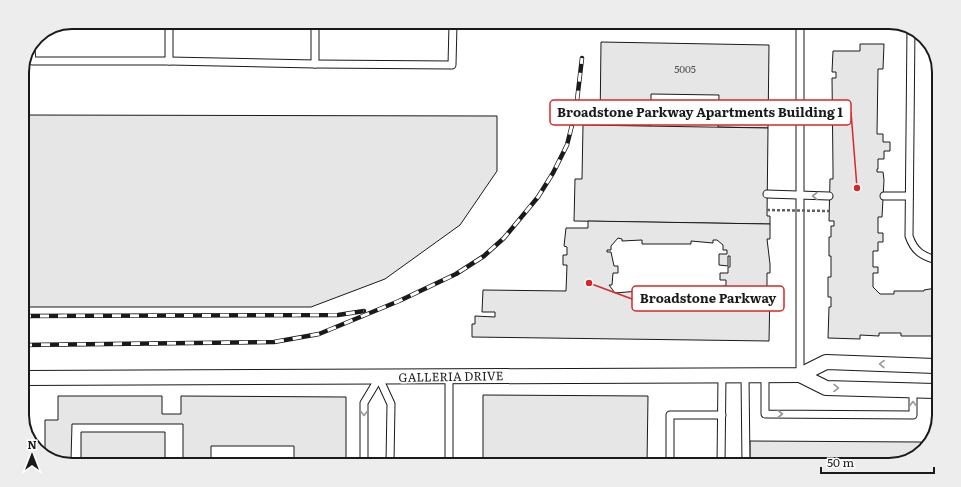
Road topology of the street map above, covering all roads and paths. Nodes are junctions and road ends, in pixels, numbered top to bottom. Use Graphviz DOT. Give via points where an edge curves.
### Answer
graph roads {
  1 [pos="169,29"];
  2 [pos="315,29"];
  3 [pos="453,29"];
  4 [pos="800,29"];
  5 [pos="911,35"];
  6 [pos="32,56"];
  7 [pos="169,61"];
  8 [pos="315,64"];
  9 [pos="767,194"];
  10 [pos="800,196"];
  11 [pos="829,196"];
  12 [pos="884,196"];
  13 [pos="909,196"];
  14 [pos="767,210"];
  15 [pos="829,211"];
  16 [pos="932,258"];
  17 [pos="932,366"];
  18 [pos="800,375"];
  19 [pos="722,376"];
  20 [pos="745,376"];
  21 [pos="765,376"];
  22 [pos="449,377"];
  23 [pos="29,378"];
  24 [pos="379,378"];
  25 [pos="913,390"];
  26 [pos="932,391"];
  27 [pos="722,415"];
  28 [pos="364,458"];
  29 [pos="390,458"];
  30 [pos="449,458"];
  31 [pos="670,458"];
  32 [pos="721,458"];
  33 [pos="746,458"];
  1 -- 7 [label="lane"];
  2 -- 8 [label="lane"];
  3 -- 8 [label="lane" via="452,65"];
  4 -- 10 [label="lane"];
  5 -- 13 [label="lane"];
  6 -- 7 [label="lane" via="32,61"];
  7 -- 8 [label="lane"];
  9 -- 10 [label="lane"];
  11 -- 10 [label="lane, one-way"];
  10 -- 18 [label="lane"];
  12 -- 13 [label="lane"];
  13 -- 16 [label="lane" via="909,236 913,247 918,253"];
  14 -- 15 [label="path, bridge"];
  17 -- 18 [label="street, GALLERIA DRIVE, one-way" via="826,362"];
  18 -- 21 [label="street, GALLERIA DRIVE"];
  18 -- 25 [label="street, GALLERIA DRIVE, one-way" via="826,388"];
  19 -- 20 [label="street, GALLERIA DRIVE"];
  19 -- 22 [label="street, GALLERIA DRIVE"];
  19 -- 27 [label="lane"];
  20 -- 21 [label="street, GALLERIA DRIVE"];
  20 -- 33 [label="lane"];
  21 -- 25 [label="lane, one-way" via="765,414 913,415"];
  22 -- 24 [label="street, GALLERIA DRIVE"];
  22 -- 30 [label="lane"];
  23 -- 24 [label="street, GALLERIA DRIVE"];
  24 -- 28 [label="lane, one-way" via="364,404"];
  24 -- 29 [label="lane" via="391,404"];
  25 -- 26 [label="street, GALLERIA DRIVE"];
  27 -- 31 [label="lane" via="670,415"];
  27 -- 32 [label="lane"];
}
